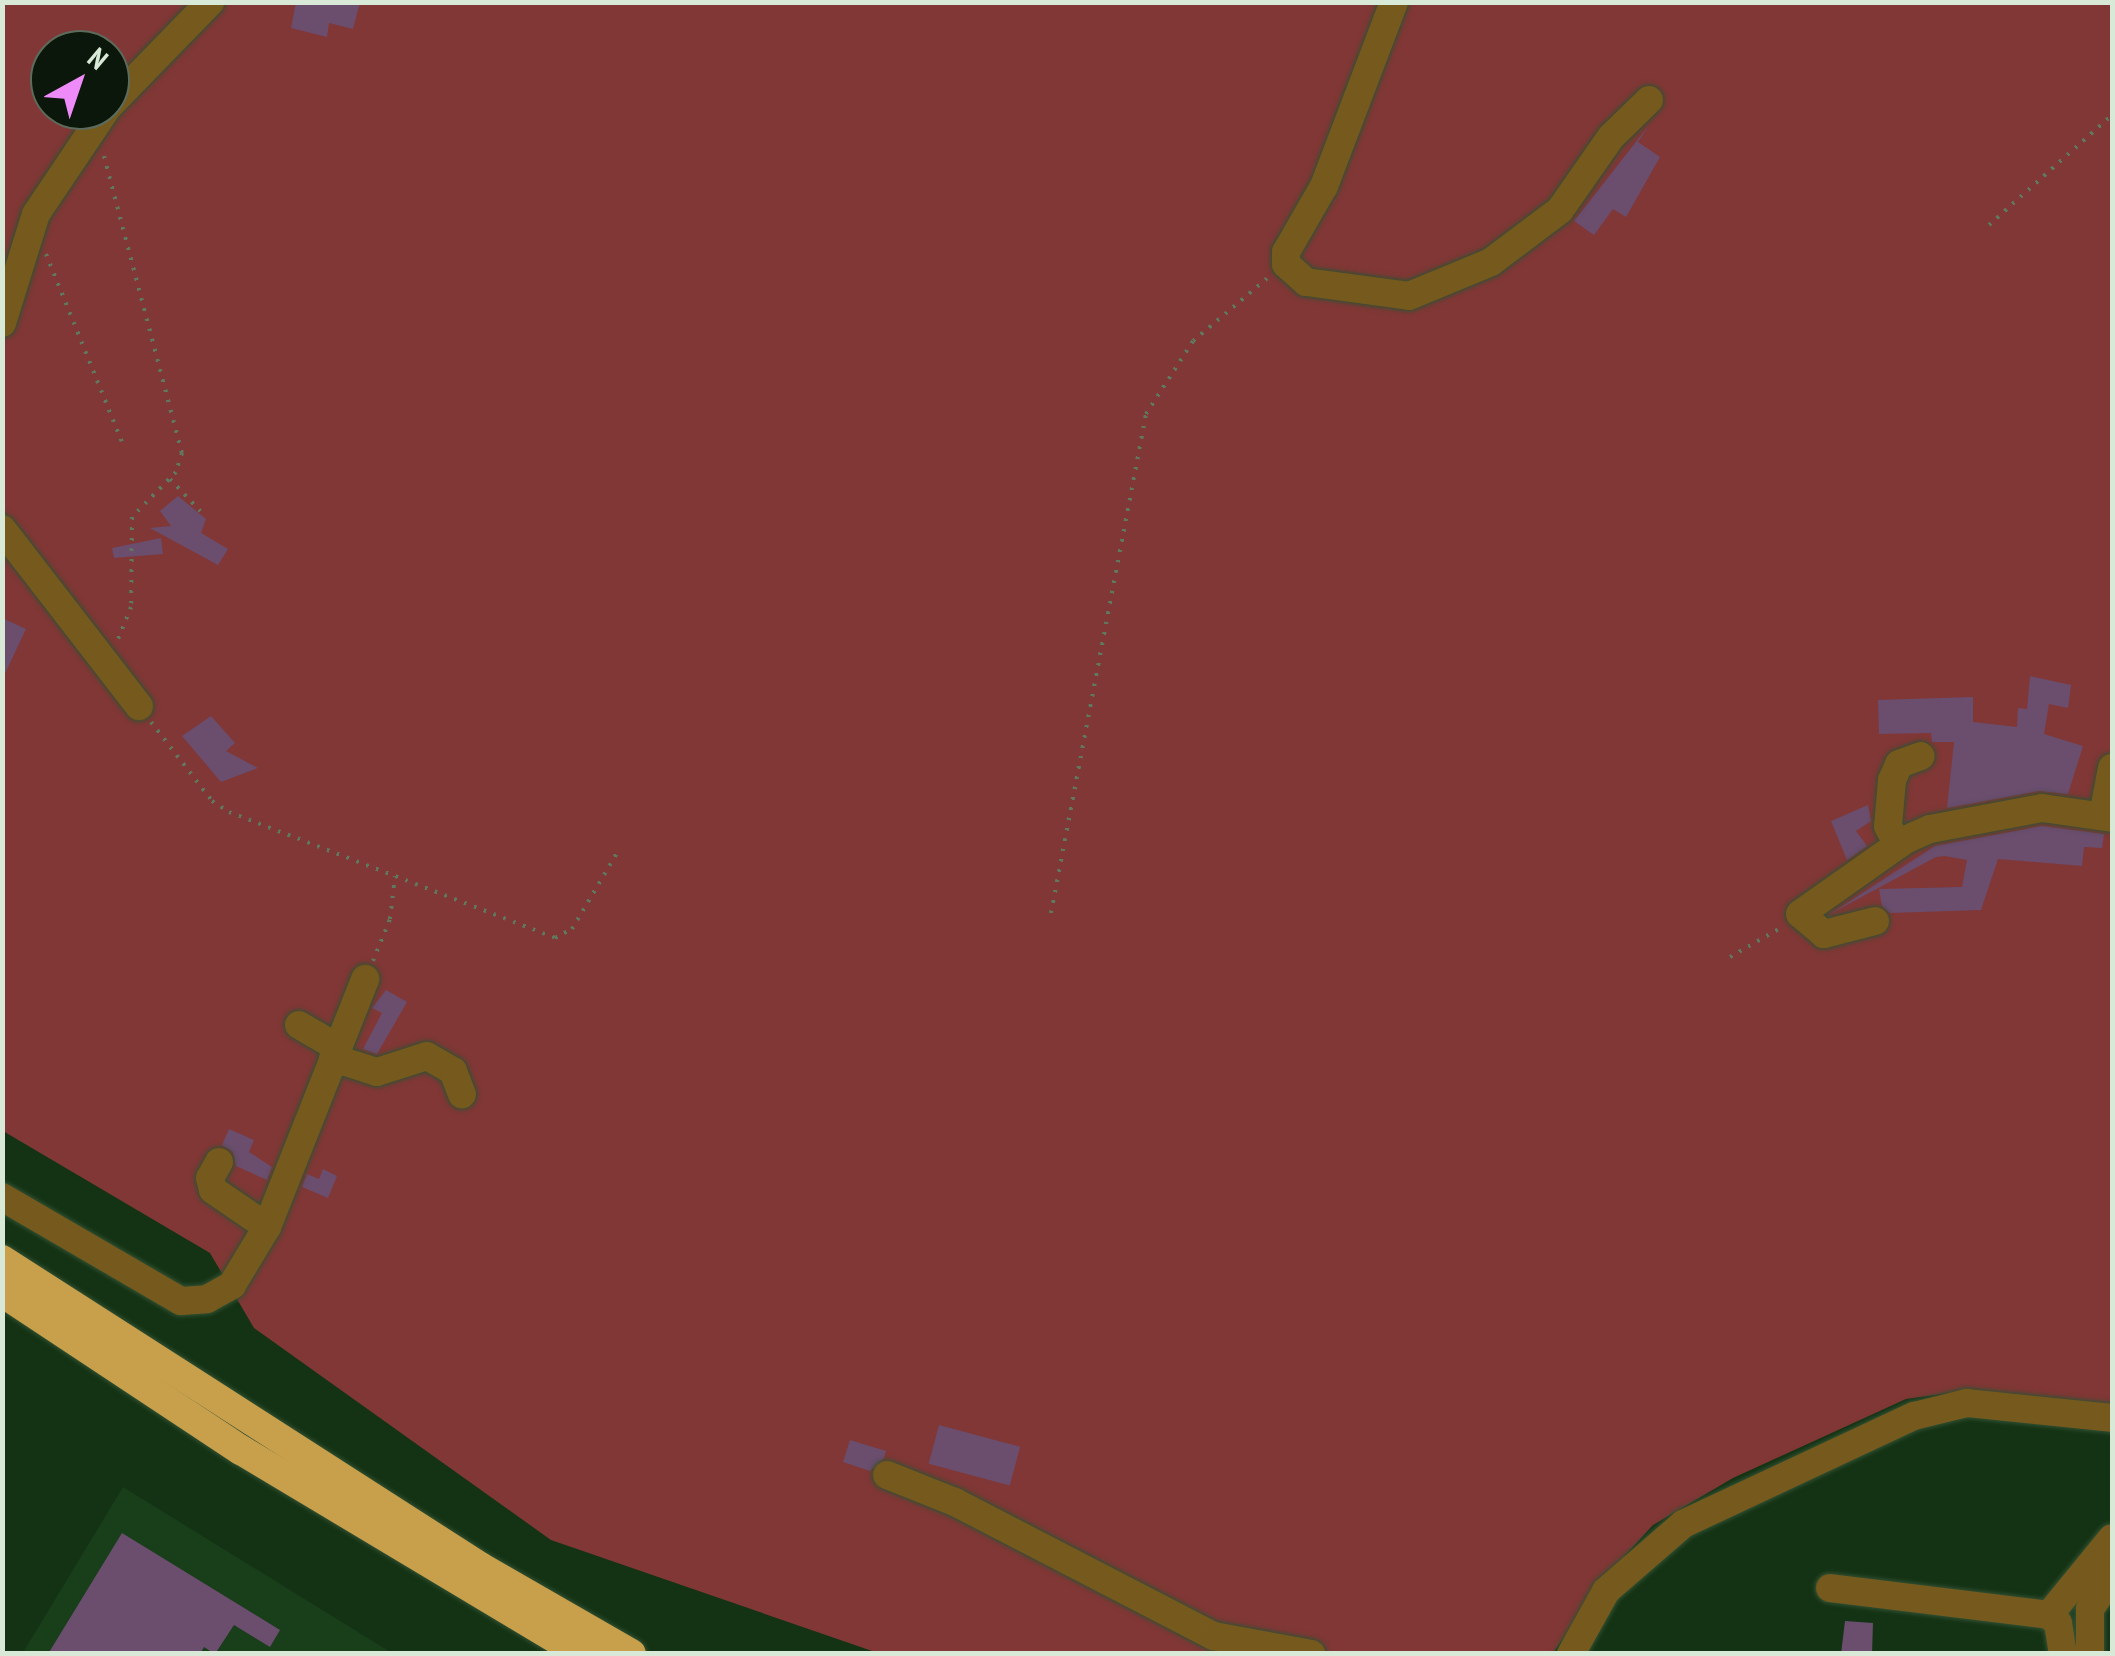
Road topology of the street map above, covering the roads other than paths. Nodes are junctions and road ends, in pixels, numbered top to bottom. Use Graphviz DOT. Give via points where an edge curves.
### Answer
graph roads {
  1 [pos="210,2"];
  2 [pos="1394,2"];
  3 [pos="130,85"];
  4 [pos="1649,100"];
  5 [pos="93,130"];
  6 [pos="2,323"];
  7 [pos="2,529"];
  8 [pos="139,706"];
  9 [pos="1921,756"];
  10 [pos="2112,770"];
  11 [pos="2108,817"];
  12 [pos="1898,845"];
  13 [pos="1875,921"];
  14 [pos="365,979"];
  15 [pos="299,1024"];
  16 [pos="337,1047"];
  17 [pos="462,1094"];
  18 [pos="219,1162"];
  19 [pos="2,1197"];
  20 [pos="268,1227"];
  21 [pos="2,1260"];
  22 [pos="2,1292"];
  23 [pos="2112,1418"];
  24 [pos="887,1475"];
  25 [pos="2112,1538"];
  26 [pos="2112,1576"];
  27 [pos="1830,1588"];
  28 [pos="2049,1614"];
  29 [pos="582,1654"];
  30 [pos="631,1654"];
  31 [pos="1311,1654"];
  32 [pos="1571,1654"];
  33 [pos="2064,1654"];
  34 [pos="2090,1654"];
  1 -- 3 [label="street"];
  2 -- 4 [label="street" via="1324,186 1286,264 1306,282 1370,296 1410,296 1447,284 1553,217 1610,138"];
  5 -- 6 [label="street" via="36,214"];
  7 -- 8 [label="street" via="107,647"];
  9 -- 12 [label="street" via="1900,764 1892,780 1888,826"];
  10 -- 11 [label="street"];
  11 -- 12 [label="street" via="2078,809 2014,812 1930,830"];
  12 -- 13 [label="street" via="1800,914 1824,934"];
  14 -- 16 [label="street"];
  15 -- 16 [label="street"];
  16 -- 17 [label="street" via="377,1072 428,1056 453,1070"];
  16 -- 20 [label="street"];
  18 -- 20 [label="street" via="210,1178 213,1190"];
  19 -- 20 [label="street" via="181,1302 232,1286"];
  21 -- 30 [label="highway" via="480,1567"];
  22 -- 29 [label="highway" via="241,1450"];
  23 -- 32 [label="street" via="1967,1404 1914,1416 1683,1524 1606,1591"];
  24 -- 31 [label="street" via="956,1502 1187,1624"];
  25 -- 28 [label="street"];
  26 -- 34 [label="street" via="2090,1609"];
  27 -- 28 [label="street"];
  28 -- 33 [label="street" via="2058,1623"];
}
